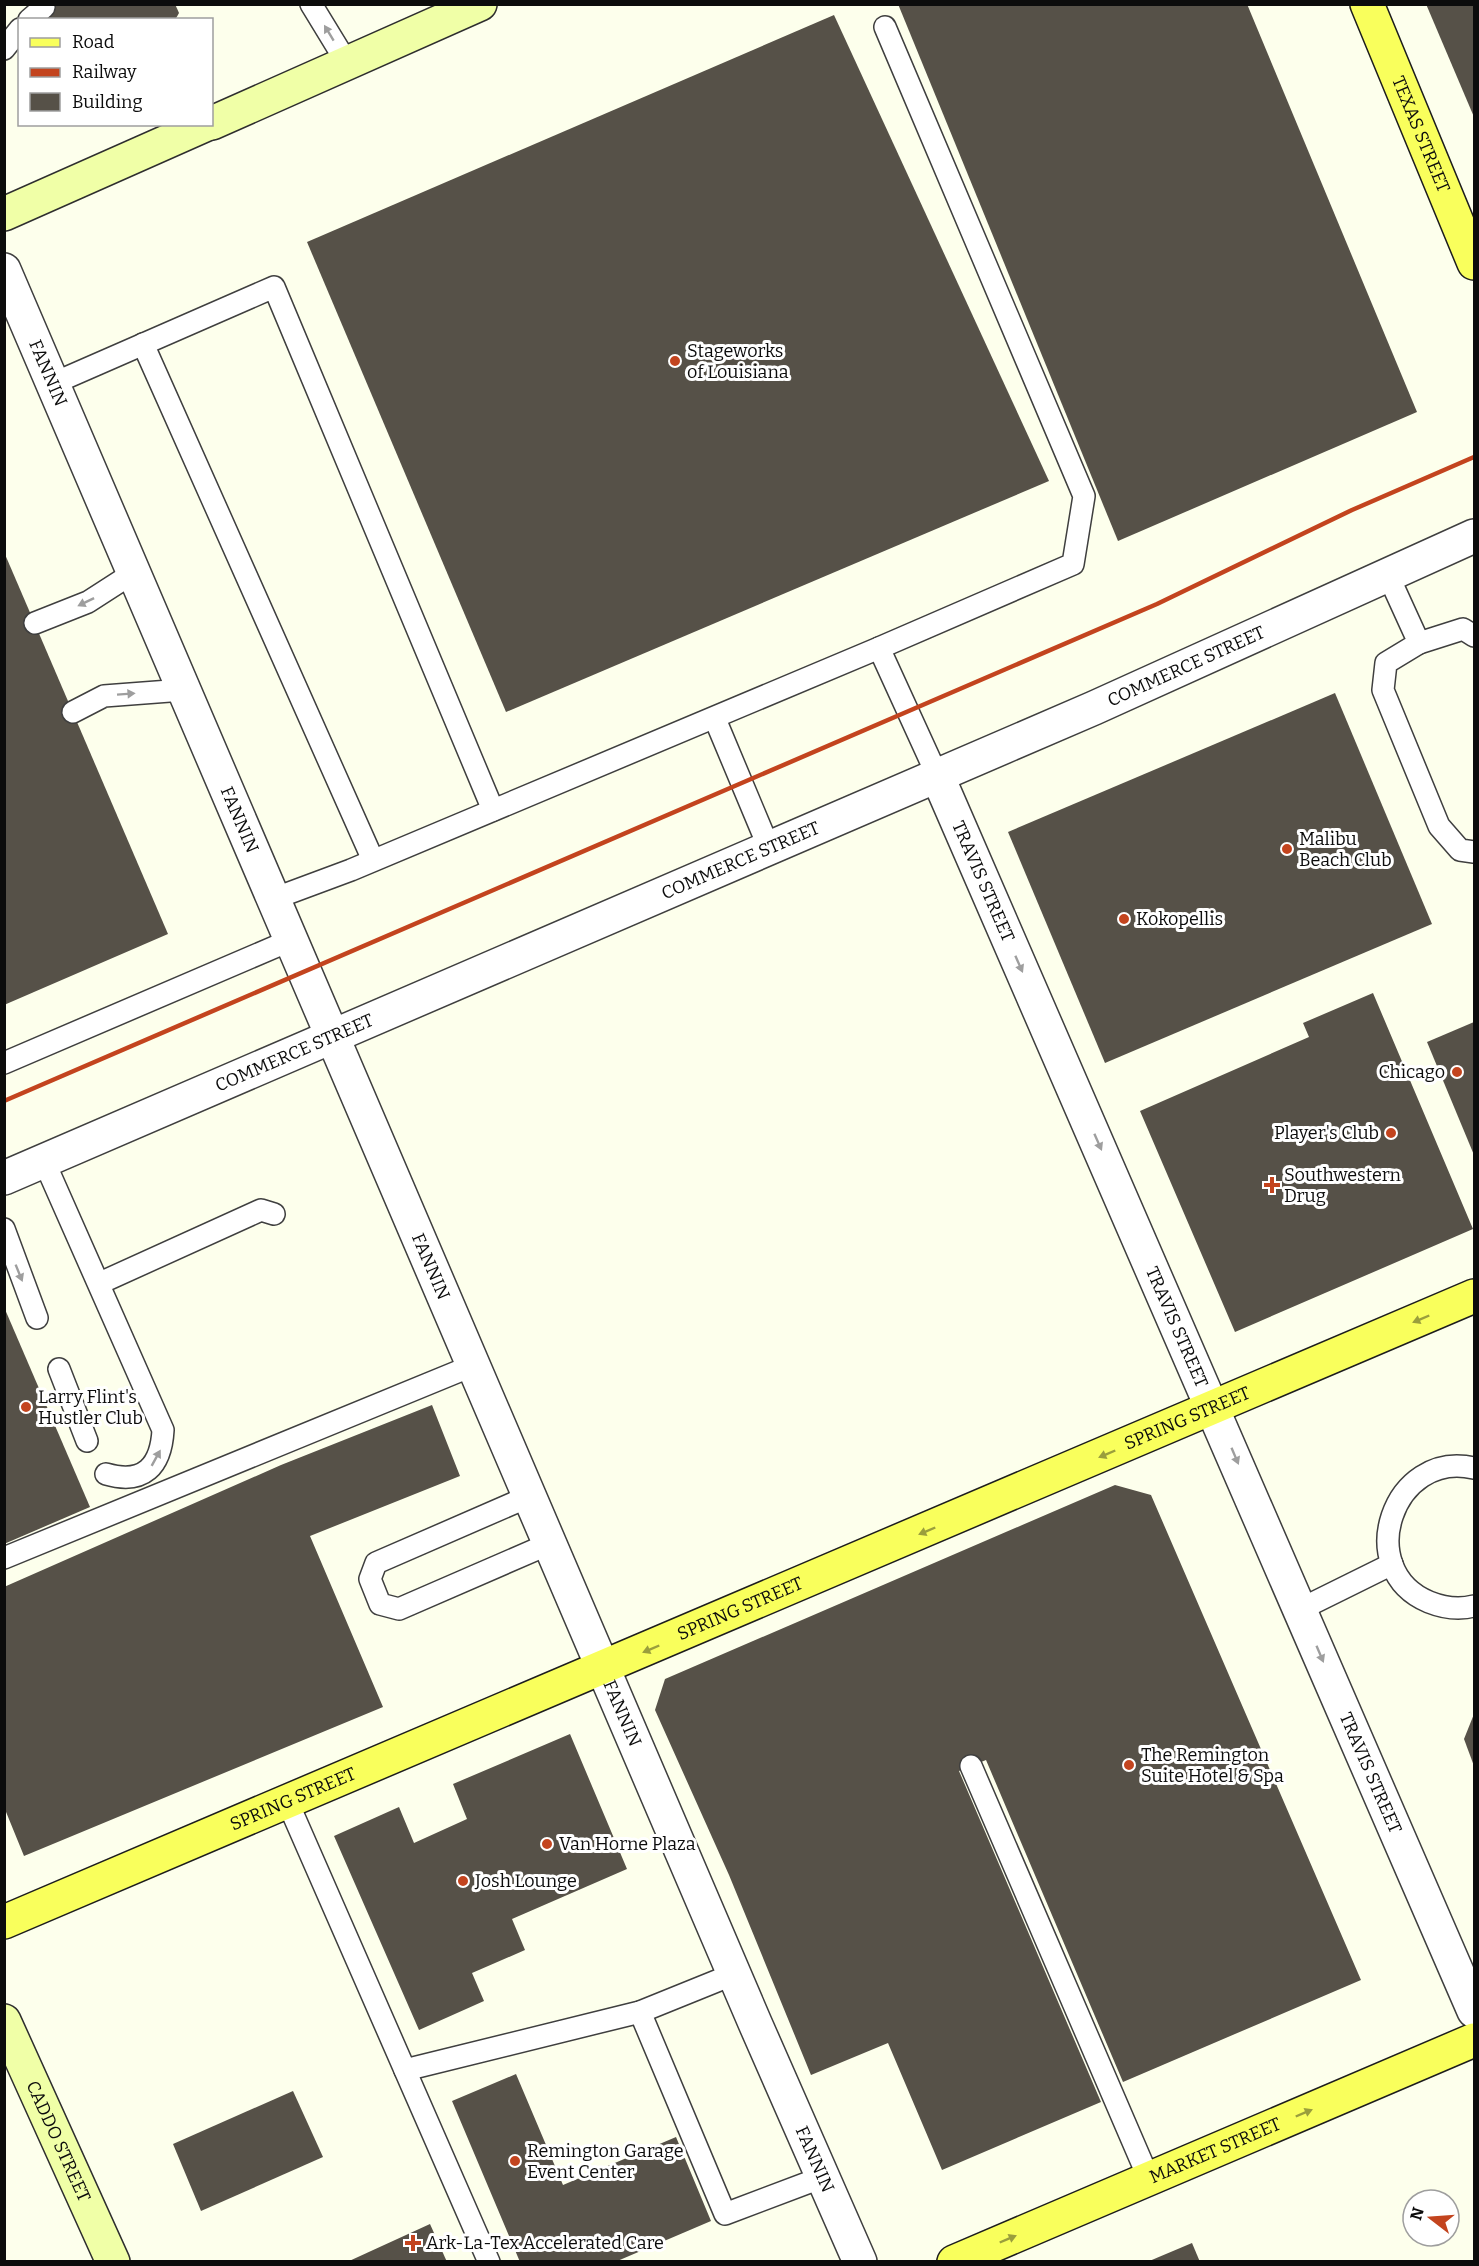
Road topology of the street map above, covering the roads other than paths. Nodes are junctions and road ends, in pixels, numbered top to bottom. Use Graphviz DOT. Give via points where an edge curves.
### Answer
graph roads {
  1 [pos="311,4"];
  2 [pos="480,4"];
  3 [pos="1367,4"];
  4 [pos="885,27"];
  5 [pos="18,32"];
  6 [pos="4,49"];
  7 [pos="347,63"];
  8 [pos="213,122"];
  9 [pos="204,126"];
  10 [pos="4,214"];
  11 [pos="1474,263"];
  12 [pos="4,270"];
  13 [pos="143,344"];
  14 [pos="52,384"];
  15 [pos="1474,536"];
  16 [pos="133,573"];
  17 [pos="1388,575"];
  18 [pos="35,623"];
  19 [pos="1474,636"];
  20 [pos="1419,643"];
  21 [pos="879,648"];
  22 [pos="183,690"];
  23 [pos="73,712"];
  24 [pos="715,719"];
  25 [pos="937,775"];
  26 [pos="493,810"];
  27 [pos="769,848"];
  28 [pos="1474,852"];
  29 [pos="373,861"];
  30 [pos="273,898"];
  31 [pos="291,940"];
  32 [pos="332,1036"];
  33 [pos="4,1063"];
  34 [pos="44,1161"];
  35 [pos="4,1178"];
  36 [pos="274,1214"];
  37 [pos="4,1228"];
  38 [pos="100,1283"];
  39 [pos="1474,1296"];
  40 [pos="37,1318"];
  41 [pos="474,1365"];
  42 [pos="59,1369"];
  43 [pos="1214,1408"];
  44 [pos="87,1441"];
  45 [pos="1474,1468"];
  46 [pos="106,1474"];
  47 [pos="530,1496"];
  48 [pos="551,1543"];
  49 [pos="4,1558"];
  50 [pos="1392,1564"];
  51 [pos="1474,1606"];
  52 [pos="1301,1609"];
  53 [pos="604,1669"];
  54 [pos="971,1766"];
  55 [pos="288,1803"];
  56 [pos="4,1922"];
  57 [pos="734,1974"];
  58 [pos="1474,2011"];
  59 [pos="640,2012"];
  60 [pos="4,2021"];
  61 [pos="1474,2040"];
  62 [pos="405,2070"];
  63 [pos="823,2177"];
  64 [pos="1149,2179"];
  65 [pos="113,2262"];
  66 [pos="489,2262"];
  67 [pos="860,2262"];
  68 [pos="954,2262"];
  7 -- 1 [label="lane, one-way"];
  2 -- 7 [label="main road"];
  3 -- 11 [label="main road, TEXAS STREET"];
  4 -- 21 [label="lane" via="1084,496 1073,564"];
  5 -- 6 [label="lane"];
  7 -- 8 [label="main road"];
  9 -- 10 [label="main road"];
  12 -- 14 [label="street, FANNIN"];
  13 -- 14 [label="lane"];
  13 -- 26 [label="lane" via="274,287"];
  13 -- 29 [label="lane"];
  14 -- 16 [label="street, FANNIN"];
  15 -- 17 [label="street, COMMERCE STREET"];
  16 -- 18 [label="lane, one-way" via="88,602"];
  16 -- 22 [label="street, FANNIN"];
  17 -- 20 [label="lane"];
  17 -- 25 [label="street, COMMERCE STREET"];
  19 -- 20 [label="lane" via="1463,628"];
  20 -- 28 [label="lane" via="1386,663 1383,690 1439,826 1460,850"];
  21 -- 24 [label="lane"];
  21 -- 25 [label="lane"];
  23 -- 22 [label="lane, one-way" via="104,696"];
  22 -- 30 [label="street, FANNIN"];
  24 -- 26 [label="lane"];
  24 -- 27 [label="lane"];
  25 -- 27 [label="street, COMMERCE STREET"];
  25 -- 43 [label="street, TRAVIS STREET, one-way"];
  26 -- 29 [label="lane"];
  27 -- 32 [label="street, COMMERCE STREET"];
  29 -- 30 [label="lane"];
  30 -- 31 [label="street, FANNIN"];
  31 -- 32 [label="street, FANNIN"];
  31 -- 33 [label="lane"];
  32 -- 34 [label="street, COMMERCE STREET"];
  32 -- 41 [label="street, FANNIN"];
  34 -- 35 [label="street, COMMERCE STREET"];
  34 -- 38 [label="lane"];
  36 -- 38 [label="lane" via="261,1210"];
  37 -- 40 [label="lane, one-way"];
  46 -- 38 [label="lane, one-way" via="120,1478 137,1476 152,1467 162,1449 163,1430"];
  39 -- 43 [label="main road, SPRING STREET, one-way"];
  41 -- 47 [label="street, FANNIN"];
  41 -- 49 [label="lane"];
  42 -- 44 [label="lane"];
  43 -- 52 [label="street, TRAVIS STREET, one-way"];
  43 -- 53 [label="main road, SPRING STREET, one-way"];
  45 -- 50 [label="lane" via="1439,1468 1417,1479 1400,1496 1390,1519 1388,1542"];
  47 -- 48 [label="street, FANNIN"];
  47 -- 48 [label="lane" via="376,1563 370,1579 380,1604 399,1608"];
  48 -- 53 [label="street, FANNIN"];
  50 -- 51 [label="lane" via="1404,1584 1422,1598 1443,1607"];
  50 -- 52 [label="lane"];
  52 -- 58 [label="street, TRAVIS STREET, one-way"];
  53 -- 55 [label="main road, SPRING STREET"];
  53 -- 57 [label="street, FANNIN"];
  54 -- 64 [label="lane"];
  55 -- 56 [label="main road, SPRING STREET"];
  55 -- 62 [label="lane"];
  57 -- 59 [label="lane"];
  57 -- 63 [label="street, FANNIN"];
  59 -- 62 [label="lane"];
  59 -- 63 [label="lane" via="725,2214"];
  60 -- 65 [label="main road, CADDO STREET"];
  64 -- 61 [label="main road, MARKET STREET, one-way"];
  62 -- 66 [label="lane"];
  63 -- 67 [label="street, FANNIN"];
  68 -- 64 [label="main road, MARKET STREET, one-way"];
}
